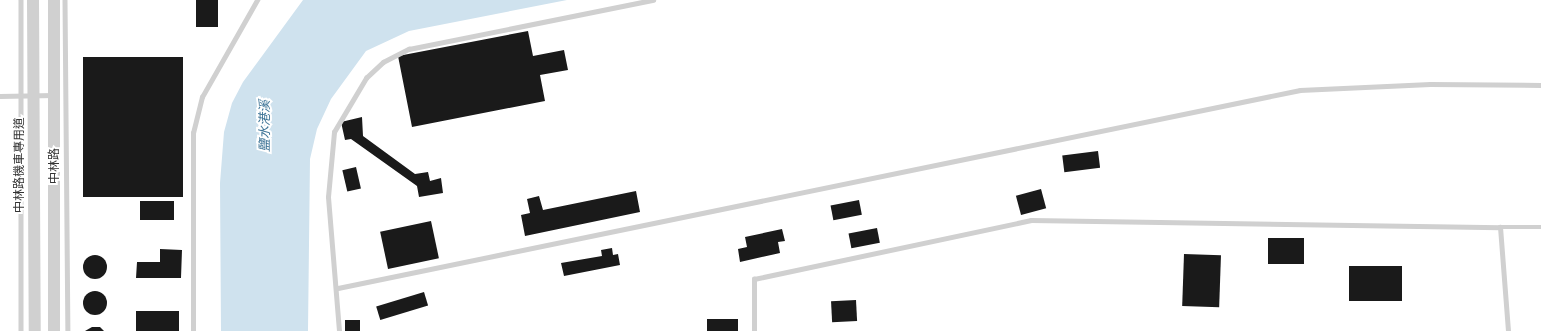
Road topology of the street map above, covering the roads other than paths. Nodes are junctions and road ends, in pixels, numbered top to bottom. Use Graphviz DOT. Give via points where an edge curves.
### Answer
graph roads {
  1 [pos="20,0"];
  2 [pos="33,0"];
  3 [pos="54,0"];
  4 [pos="65,0"];
  5 [pos="258,0"];
  6 [pos="653,0"];
  7 [pos="1541,86"];
  8 [pos="33,95"];
  9 [pos="54,95"];
  10 [pos="0,96"];
  11 [pos="19,96"];
  12 [pos="1500,227"];
  13 [pos="1541,227"];
  14 [pos="338,288"];
  15 [pos="21,331"];
  16 [pos="35,331"];
  17 [pos="54,331"];
  18 [pos="68,331"];
  19 [pos="192,331"];
  20 [pos="339,331"];
  21 [pos="754,331"];
  22 [pos="1508,331"];
  1 -- 11 [label="lane, 中林路機車專用道"];
  2 -- 8 [label="street"];
  3 -- 9 [label="street, 中林路"];
  4 -- 18 [label="lane"];
  5 -- 19 [label="lane" via="205,91 193,133"];
  6 -- 14 [label="lane" via="409,49 383,62 366,78 334,132 328,197"];
  7 -- 14 [label="lane" via="1430,84 1300,90"];
  8 -- 9 [label="lane"];
  8 -- 11 [label="lane"];
  8 -- 16 [label="street"];
  9 -- 17 [label="street, 中林路"];
  10 -- 11 [label="lane"];
  11 -- 15 [label="lane, 中林路機車專用道"];
  12 -- 13 [label="lane"];
  12 -- 21 [label="lane" via="1031,220 754,279"];
  12 -- 22 [label="lane"];
  14 -- 20 [label="lane"];
}
